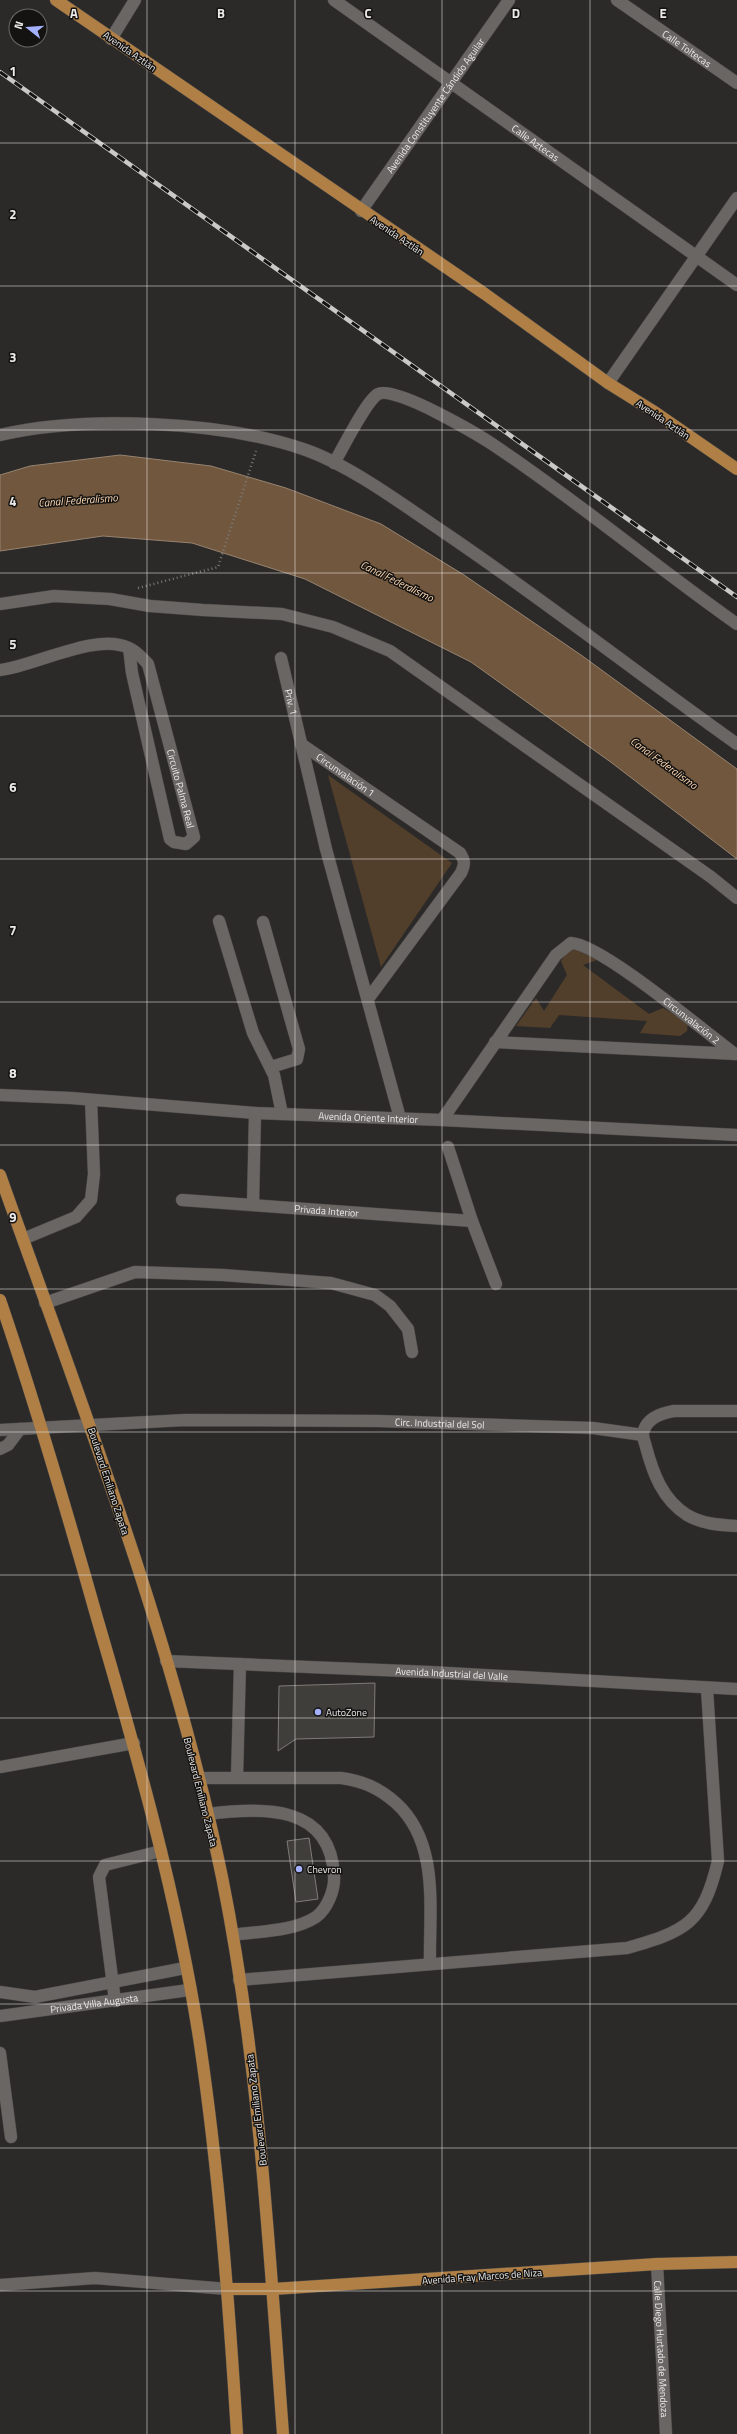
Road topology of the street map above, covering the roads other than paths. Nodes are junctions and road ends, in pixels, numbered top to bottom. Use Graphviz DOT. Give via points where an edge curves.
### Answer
graph roads {
  1 [pos="56,0"];
  2 [pos="135,0"];
  3 [pos="334,0"];
  4 [pos="509,0"];
  5 [pos="617,0"];
  6 [pos="111,39"];
  7 [pos="451,83"];
  8 [pos="737,83"];
  9 [pos="737,198"];
  10 [pos="361,211"];
  11 [pos="696,256"];
  12 [pos="737,285"];
  13 [pos="608,383"];
  14 [pos="0,435"];
  15 [pos="334,463"];
  16 [pos="737,469"];
  17 [pos="0,604"];
  18 [pos="737,624"];
  19 [pos="129,648"];
  20 [pos="281,658"];
  21 [pos="0,670"];
  22 [pos="301,744"];
  23 [pos="737,744"];
  24 [pos="171,747"];
  25 [pos="151,754"];
  26 [pos="737,898"];
  27 [pos="218,921"];
  28 [pos="263,922"];
  29 [pos="368,999"];
  30 [pos="495,1042"];
  31 [pos="736,1054"];
  32 [pos="271,1067"];
  33 [pos="0,1095"];
  34 [pos="91,1100"];
  35 [pos="255,1113"];
  36 [pos="282,1114"];
  37 [pos="400,1118"];
  38 [pos="442,1120"];
  39 [pos="737,1135"];
  40 [pos="448,1147"];
  41 [pos="0,1175"];
  42 [pos="182,1200"];
  43 [pos="253,1205"];
  44 [pos="472,1220"];
  45 [pos="23,1239"];
  46 [pos="496,1284"];
  47 [pos="0,1300"];
  48 [pos="45,1303"];
  49 [pos="412,1352"];
  50 [pos="737,1410"];
  51 [pos="91,1424"];
  52 [pos="43,1428"];
  53 [pos="20,1429"];
  54 [pos="0,1430"];
  55 [pos="643,1435"];
  56 [pos="0,1449"];
  57 [pos="737,1526"];
  58 [pos="166,1660"];
  59 [pos="240,1664"];
  60 [pos="707,1689"];
  61 [pos="737,1689"];
  62 [pos="134,1743"];
  63 [pos="0,1767"];
  64 [pos="199,1778"];
  65 [pos="237,1778"];
  66 [pos="208,1814"];
  67 [pos="160,1851"];
  68 [pos="233,1935"];
  69 [pos="430,1964"];
  70 [pos="185,1968"];
  71 [pos="239,1980"];
  72 [pos="113,1982"];
  73 [pos="189,1990"];
  74 [pos="0,1992"];
  75 [pos="115,2001"];
  76 [pos="0,2016"];
  77 [pos="0,2053"];
  78 [pos="12,2137"];
  79 [pos="737,2262"];
  80 [pos="657,2264"];
  81 [pos="0,2285"];
  82 [pos="228,2289"];
  83 [pos="273,2289"];
  84 [pos="236,2434"];
  85 [pos="283,2434"];
  86 [pos="666,2434"];
  1 -- 6 [label="main road, Avenida Aztlán"];
  2 -- 6 [label="street"];
  3 -- 7 [label="street, Calle Aztecas"];
  4 -- 7 [label="street, Avenida Constituyente Cándido Aguilar"];
  5 -- 8 [label="street, Calle Toltecas"];
  6 -- 10 [label="main road, Avenida Aztlán"];
  7 -- 10 [label="street, Avenida Constituyente Cándido Aguilar"];
  7 -- 11 [label="street, Calle Aztecas"];
  9 -- 11 [label="street"];
  10 -- 13 [label="main road, Avenida Aztlán" via="485,294"];
  11 -- 12 [label="street, Calle Aztecas"];
  11 -- 13 [label="street"];
  13 -- 16 [label="main road, Avenida Aztlán"];
  14 -- 15 [label="street" via="90,423 183,426 261,437 306,450"];
  15 -- 18 [label="street" via="368,404 378,394 387,392 401,396 497,447"];
  15 -- 23 [label="street" via="407,507 483,559"];
  17 -- 26 [label="street" via="54,596 122,601 150,606 282,614 333,627 390,651 711,877"];
  19 -- 21 [label="street, Circuito Palma Real" via="107,644 91,646"];
  19 -- 24 [label="street, Circuito Palma Real" via="148,664"];
  19 -- 25 [label="street, Circuito Palma Real" via="132,673"];
  20 -- 22 [label="street, Priv. 1"];
  22 -- 29 [label="street, Circunvalación 1" via="326,849"];
  22 -- 29 [label="street, Circunvalación 1" via="460,853 464,859 465,865 461,873"];
  24 -- 25 [label="street"];
  24 -- 25 [label="street, Circuito Palma Real" via="194,837 186,844 170,839"];
  27 -- 32 [label="street" via="253,1033"];
  28 -- 32 [label="street" via="299,1049 297,1060"];
  29 -- 37 [label="street, Circunvalación 1"];
  30 -- 31 [label="street, Circunvalación 2"];
  30 -- 31 [label="street, Circunvalación 2" via="556,955 571,943 582,944 606,957"];
  30 -- 38 [label="street, Circunvalación 2"];
  32 -- 36 [label="street"];
  33 -- 34 [label="street, Avenida Oriente Interior"];
  34 -- 35 [label="street, Avenida Oriente Interior"];
  34 -- 45 [label="street" via="94,1174 91,1200 76,1217"];
  35 -- 36 [label="street, Avenida Oriente Interior"];
  35 -- 43 [label="street"];
  36 -- 37 [label="street, Avenida Oriente Interior"];
  37 -- 38 [label="street, Avenida Oriente Interior"];
  38 -- 39 [label="street, Avenida Oriente Interior"];
  40 -- 44 [label="street"];
  41 -- 45 [label="main road, Boulevard Emiliano Zapata"];
  42 -- 43 [label="street, Privada Interior"];
  43 -- 44 [label="street, Privada Interior"];
  44 -- 46 [label="street"];
  45 -- 48 [label="main road, Boulevard Emiliano Zapata"];
  47 -- 52 [label="main road"];
  48 -- 49 [label="street" via="135,1272 331,1283 375,1295 390,1306 408,1329"];
  48 -- 51 [label="main road, Boulevard Emiliano Zapata"];
  50 -- 55 [label="street" via="664,1413 649,1421"];
  51 -- 52 [label="street, Circ. Industrial del Sol"];
  51 -- 55 [label="street, Circ. Industrial del Sol" via="185,1420 378,1421 593,1428"];
  51 -- 58 [label="main road, Boulevard Emiliano Zapata"];
  52 -- 53 [label="street, Circ. Industrial del Sol"];
  52 -- 62 [label="main road"];
  53 -- 54 [label="street, Circ. Industrial del Sol"];
  53 -- 56 [label="street" via="8,1445"];
  55 -- 57 [label="street" via="654,1477 663,1491 685,1514 703,1522"];
  58 -- 59 [label="street, Avenida Industrial del Valle"];
  58 -- 64 [label="main road, Boulevard Emiliano Zapata"];
  59 -- 60 [label="street, Avenida Industrial del Valle" via="430,1672"];
  59 -- 65 [label="street"];
  60 -- 61 [label="street, Avenida Industrial del Valle"];
  60 -- 69 [label="street" via="718,1861 711,1888 700,1910 684,1926 666,1936 627,1948"];
  62 -- 63 [label="street"];
  62 -- 67 [label="main road"];
  64 -- 65 [label="street"];
  64 -- 66 [label="main road, Boulevard Emiliano Zapata"];
  65 -- 69 [label="street" via="317,1777 358,1780 376,1788 401,1808 420,1834 425,1850 429,1872"];
  66 -- 68 [label="main road, Boulevard Emiliano Zapata"];
  66 -- 68 [label="street" via="268,1810 288,1815 311,1825 323,1835 332,1858 334,1880 330,1896 326,1906 317,1916 300,1925"];
  67 -- 70 [label="main road"];
  67 -- 72 [label="street" via="116,1860 105,1865 101,1871 99,1889"];
  68 -- 71 [label="main road, Boulevard Emiliano Zapata"];
  69 -- 71 [label="street"];
  70 -- 72 [label="street, Privada Villa Augusta"];
  70 -- 73 [label="main road"];
  71 -- 83 [label="main road, Boulevard Emiliano Zapata" via="262,2155"];
  72 -- 74 [label="street, Privada Villa Augusta" via="35,1997"];
  72 -- 75 [label="street"];
  73 -- 75 [label="street, Privada Villa Augusta"];
  73 -- 82 [label="main road" via="199,2042 216,2171"];
  75 -- 76 [label="street, Privada Villa Augusta"];
  77 -- 78 [label="street"];
  79 -- 80 [label="main road, Avenida Fray Marcos de Niza"];
  80 -- 83 [label="main road, Avenida Fray Marcos de Niza"];
  80 -- 86 [label="street, Calle Diego Hurtado de Mendoza"];
  81 -- 82 [label="street" via="95,2278"];
  82 -- 83 [label="main road, Avenida Fray Marcos de Niza"];
  82 -- 84 [label="main road"];
  83 -- 85 [label="main road, Boulevard Emiliano Zapata"];
}
